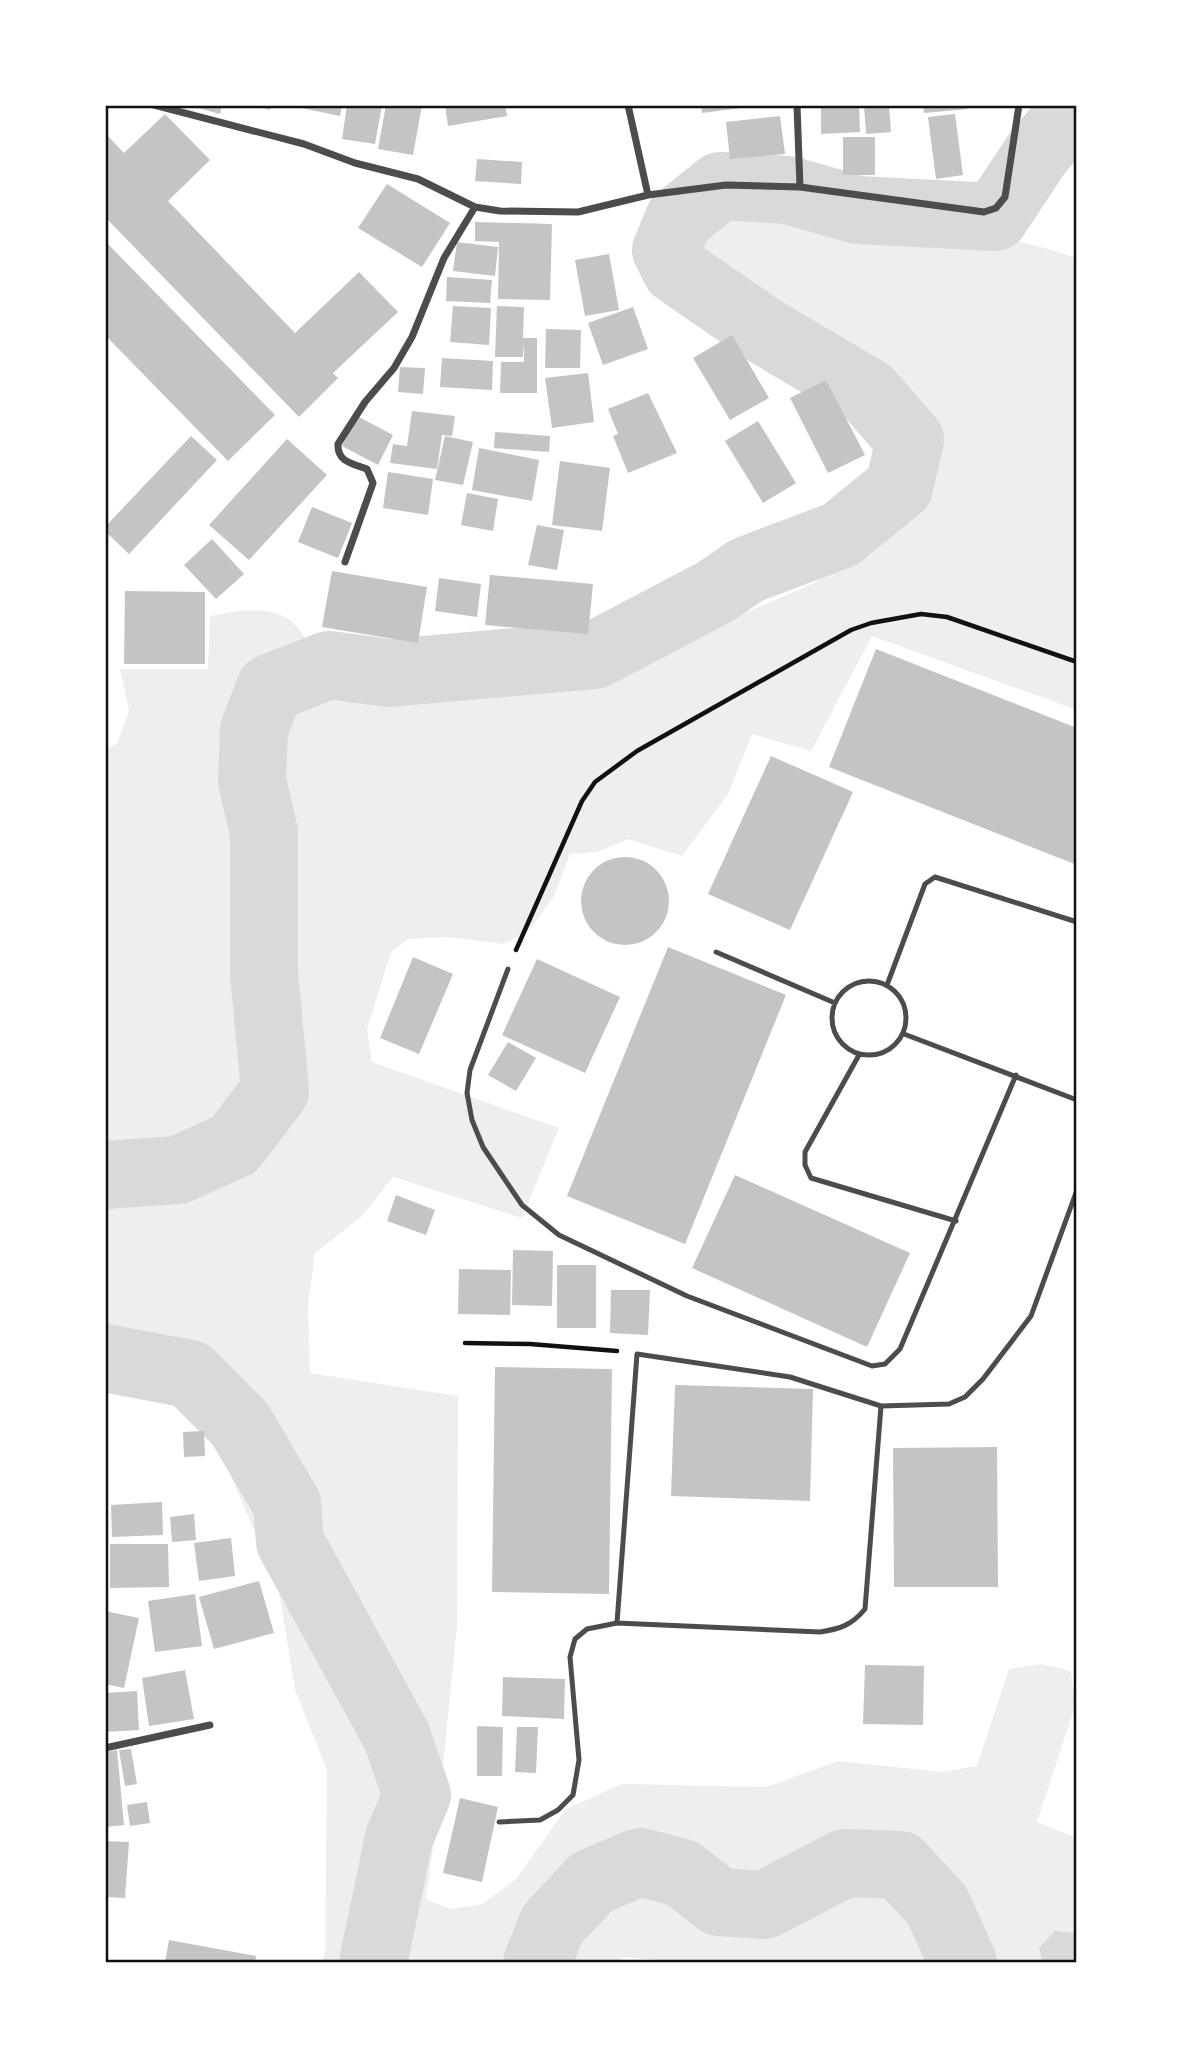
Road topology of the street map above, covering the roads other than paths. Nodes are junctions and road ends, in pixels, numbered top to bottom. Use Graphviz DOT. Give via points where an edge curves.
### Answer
graph roads {
  1 [pos="154,105"];
  2 [pos="628,105"];
  3 [pos="797,105"];
  4 [pos="1019,105"];
  5 [pos="800,187"];
  6 [pos="648,195"];
  7 [pos="475,207"];
  8 [pos="345,562"];
  9 [pos="1077,922"];
  10 [pos="716,952"];
  11 [pos="508,969"];
  12 [pos="887,985"];
  13 [pos="835,1003"];
  14 [pos="904,1034"];
  15 [pos="859,1055"];
  16 [pos="1016,1075"];
  17 [pos="1077,1100"];
  18 [pos="1077,1189"];
  19 [pos="956,1222"];
  20 [pos="881,1406"];
  21 [pos="617,1623"];
  22 [pos="210,1725"];
  23 [pos="105,1748"];
  24 [pos="499,1822"];
  1 -- 7 [label="street" via="418,178"];
  2 -- 6 [label="street"];
  3 -- 5 [label="street"];
  4 -- 5 [label="street" via="1004,197 996,208 968,212"];
  5 -- 6 [label="street" via="726,185"];
  6 -- 7 [label="street" via="578,212"];
  7 -- 8 [label="street" via="444,258 412,337 338,444 342,459 367,469 373,483"];
  9 -- 12 [label="lane" via="942,879 929,879"];
  10 -- 13 [label="lane"];
  11 -- 19 [label="lane" via="470,1070 467,1093 472,1120 483,1147 522,1205 559,1235 687,1296 872,1366 885,1364 900,1349"];
  12 -- 13 [label="lane" via="867,980 848,987"];
  12 -- 14 [label="lane" via="901,997 907,1015"];
  13 -- 15 [label="lane" via="831,1024 841,1043"];
  14 -- 15 [label="lane" via="885,1052"];
  14 -- 16 [label="lane"];
  15 -- 19 [label="lane" via="805,1152 811,1178"];
  16 -- 17 [label="lane"];
  16 -- 19 [label="lane"];
  18 -- 20 [label="lane" via="1031,1316 983,1379 965,1397 949,1404"];
  20 -- 21 [label="lane" via="865,1609 854,1622 820,1632"];
  20 -- 21 [label="lane" via="790,1377 636,1354"];
  21 -- 24 [label="lane" via="587,1629 575,1639 570,1657 579,1760 573,1795 540,1820"];
  22 -- 23 [label="street"];
}
